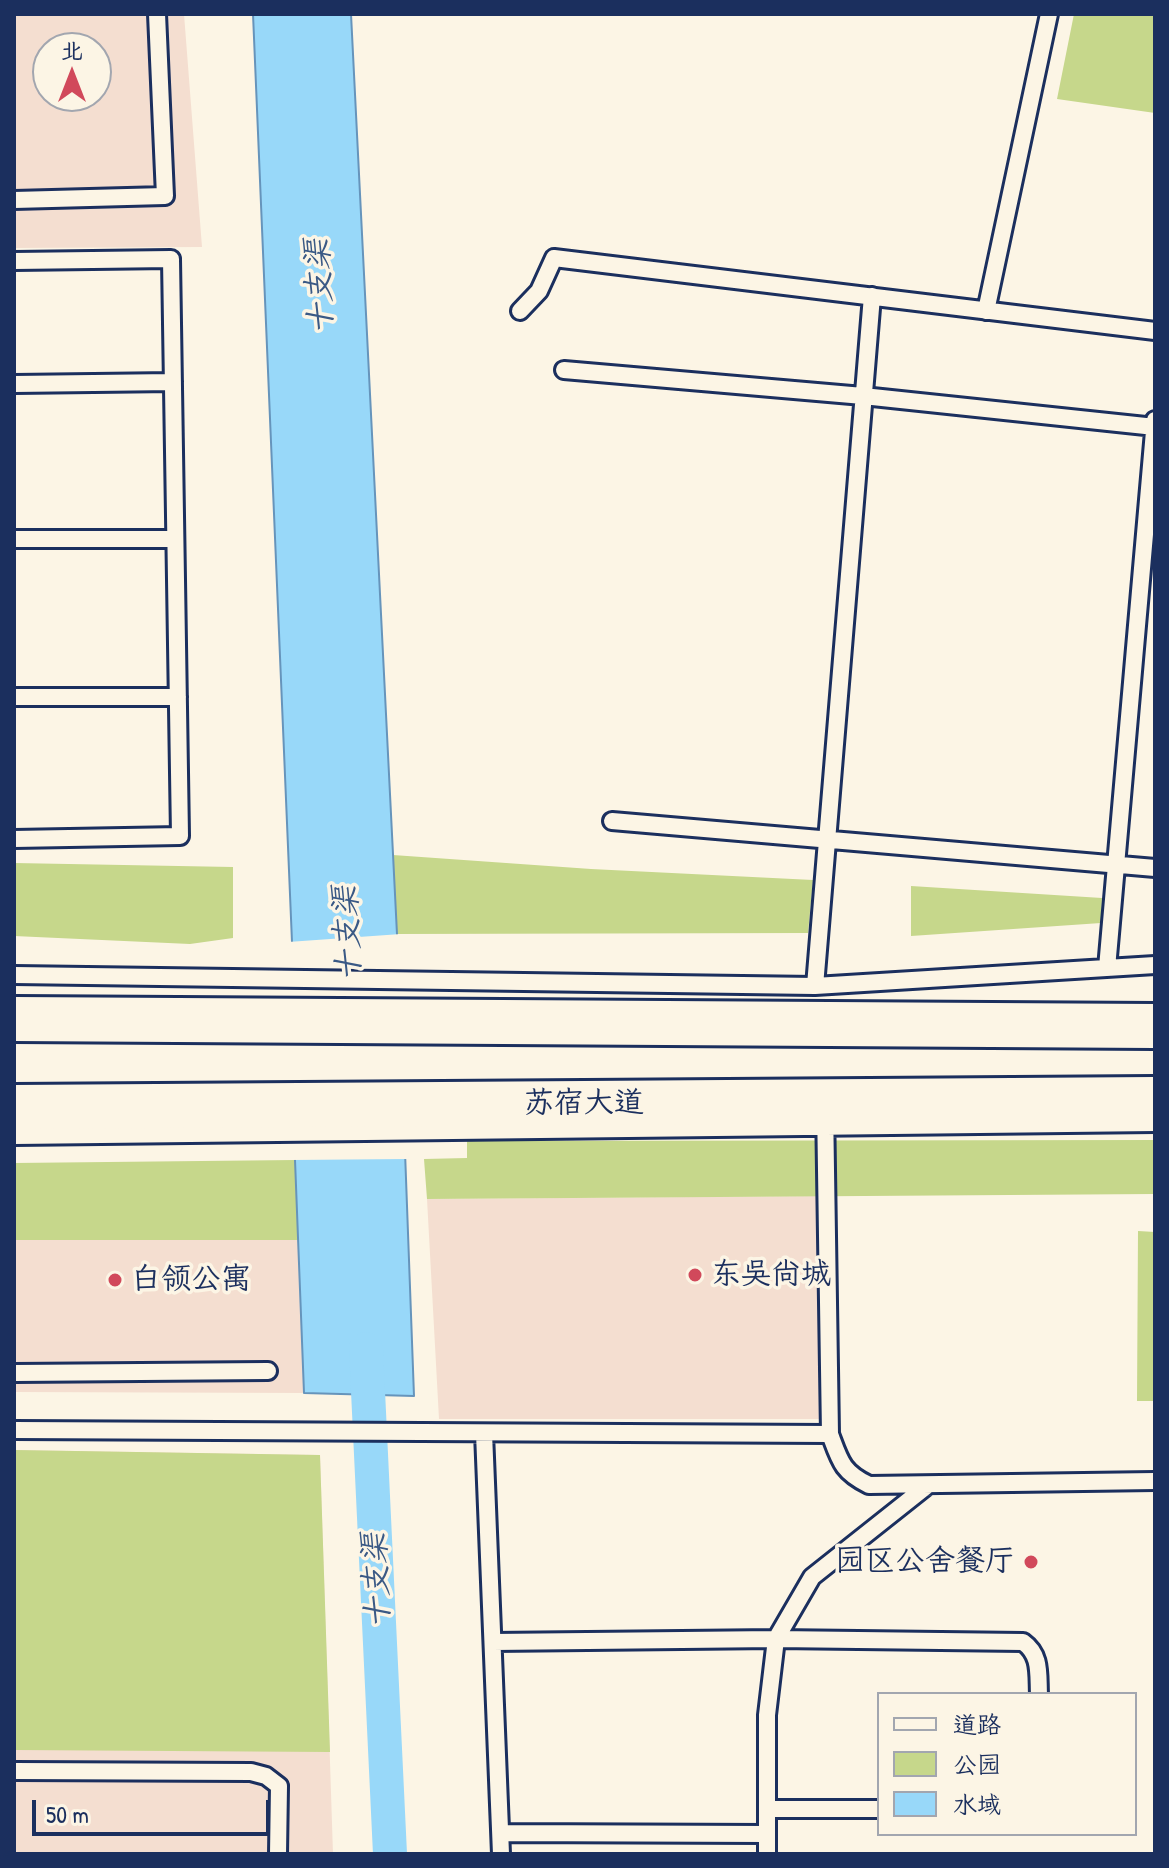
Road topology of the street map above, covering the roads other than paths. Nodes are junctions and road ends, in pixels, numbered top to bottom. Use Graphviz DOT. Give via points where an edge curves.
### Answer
graph roads {
  1 [pos="157,14"];
  2 [pos="1049,14"];
  3 [pos="14,200"];
  4 [pos="14,261"];
  5 [pos="872,296"];
  6 [pos="520,311"];
  7 [pos="986,311"];
  8 [pos="1155,331"];
  9 [pos="564,370"];
  10 [pos="173,382"];
  11 [pos="14,384"];
  12 [pos="863,396"];
  13 [pos="1155,420"];
  14 [pos="1155,427"];
  15 [pos="14,539"];
  16 [pos="175,539"];
  17 [pos="14,697"];
  18 [pos="178,697"];
  19 [pos="612,821"];
  20 [pos="14,839"];
  21 [pos="827,839"];
  22 [pos="1116,865"];
  23 [pos="1155,868"];
  24 [pos="1155,965"];
  25 [pos="1107,968"];
  26 [pos="14,975"];
  27 [pos="815,986"];
  28 [pos="14,1019"];
  29 [pos="1155,1026"];
  30 [pos="1155,1099"];
  31 [pos="14,1107"];
  32 [pos="825,1114"];
  33 [pos="271,1120"];
  34 [pos="1155,1123"];
  35 [pos="14,1136"];
  36 [pos="268,1371"];
  37 [pos="14,1373"];
  38 [pos="14,1430"];
  39 [pos="484,1433"];
  40 [pos="830,1434"];
  41 [pos="1155,1481"];
  42 [pos="928,1485"];
  43 [pos="776,1639"];
  44 [pos="493,1642"];
  45 [pos="1039,1692"];
  46 [pos="14,1771"];
  47 [pos="767,1809"];
  48 [pos="877,1809"];
  49 [pos="501,1833"];
  50 [pos="767,1834"];
  51 [pos="278,1854"];
  52 [pos="501,1854"];
  53 [pos="767,1854"];
  1 -- 3 [label="lane" via="165,196"];
  2 -- 7 [label="lane"];
  4 -- 10 [label="lane" via="171,259"];
  5 -- 6 [label="lane" via="554,258 539,291"];
  5 -- 7 [label="lane"];
  5 -- 12 [label="lane"];
  7 -- 8 [label="lane"];
  9 -- 12 [label="lane"];
  10 -- 11 [label="lane"];
  10 -- 16 [label="lane"];
  12 -- 14 [label="lane"];
  12 -- 21 [label="lane"];
  13 -- 14 [label="lane"];
  14 -- 22 [label="lane"];
  15 -- 16 [label="lane"];
  16 -- 18 [label="lane"];
  17 -- 18 [label="lane"];
  18 -- 20 [label="lane" via="180,836"];
  19 -- 21 [label="lane"];
  21 -- 22 [label="lane"];
  21 -- 27 [label="lane"];
  22 -- 23 [label="lane"];
  22 -- 25 [label="lane"];
  24 -- 25 [label="lane"];
  25 -- 27 [label="lane"];
  26 -- 27 [label="lane"];
  28 -- 29 [label="main road"];
  30 -- 32 [label="main road, 苏宿大道"];
  31 -- 33 [label="main road, 苏宿大道"];
  32 -- 33 [label="main road, 苏宿大道"];
  32 -- 34 [label="lane"];
  32 -- 40 [label="lane"];
  33 -- 35 [label="lane"];
  36 -- 37 [label="lane"];
  38 -- 39 [label="lane"];
  39 -- 40 [label="lane"];
  39 -- 44 [label="lane"];
  40 -- 42 [label="lane" via="842,1467 855,1479 869,1485"];
  41 -- 42 [label="lane"];
  42 -- 43 [label="lane" via="812,1577"];
  43 -- 44 [label="lane"];
  43 -- 45 [label="lane" via="1023,1642 1033,1650 1038,1665"];
  43 -- 47 [label="lane" via="767,1715"];
  44 -- 49 [label="lane"];
  46 -- 51 [label="lane" via="266,1776 279,1786"];
  47 -- 48 [label="lane"];
  47 -- 50 [label="lane"];
  49 -- 50 [label="lane"];
  49 -- 52 [label="lane"];
  50 -- 53 [label="lane"];
}
